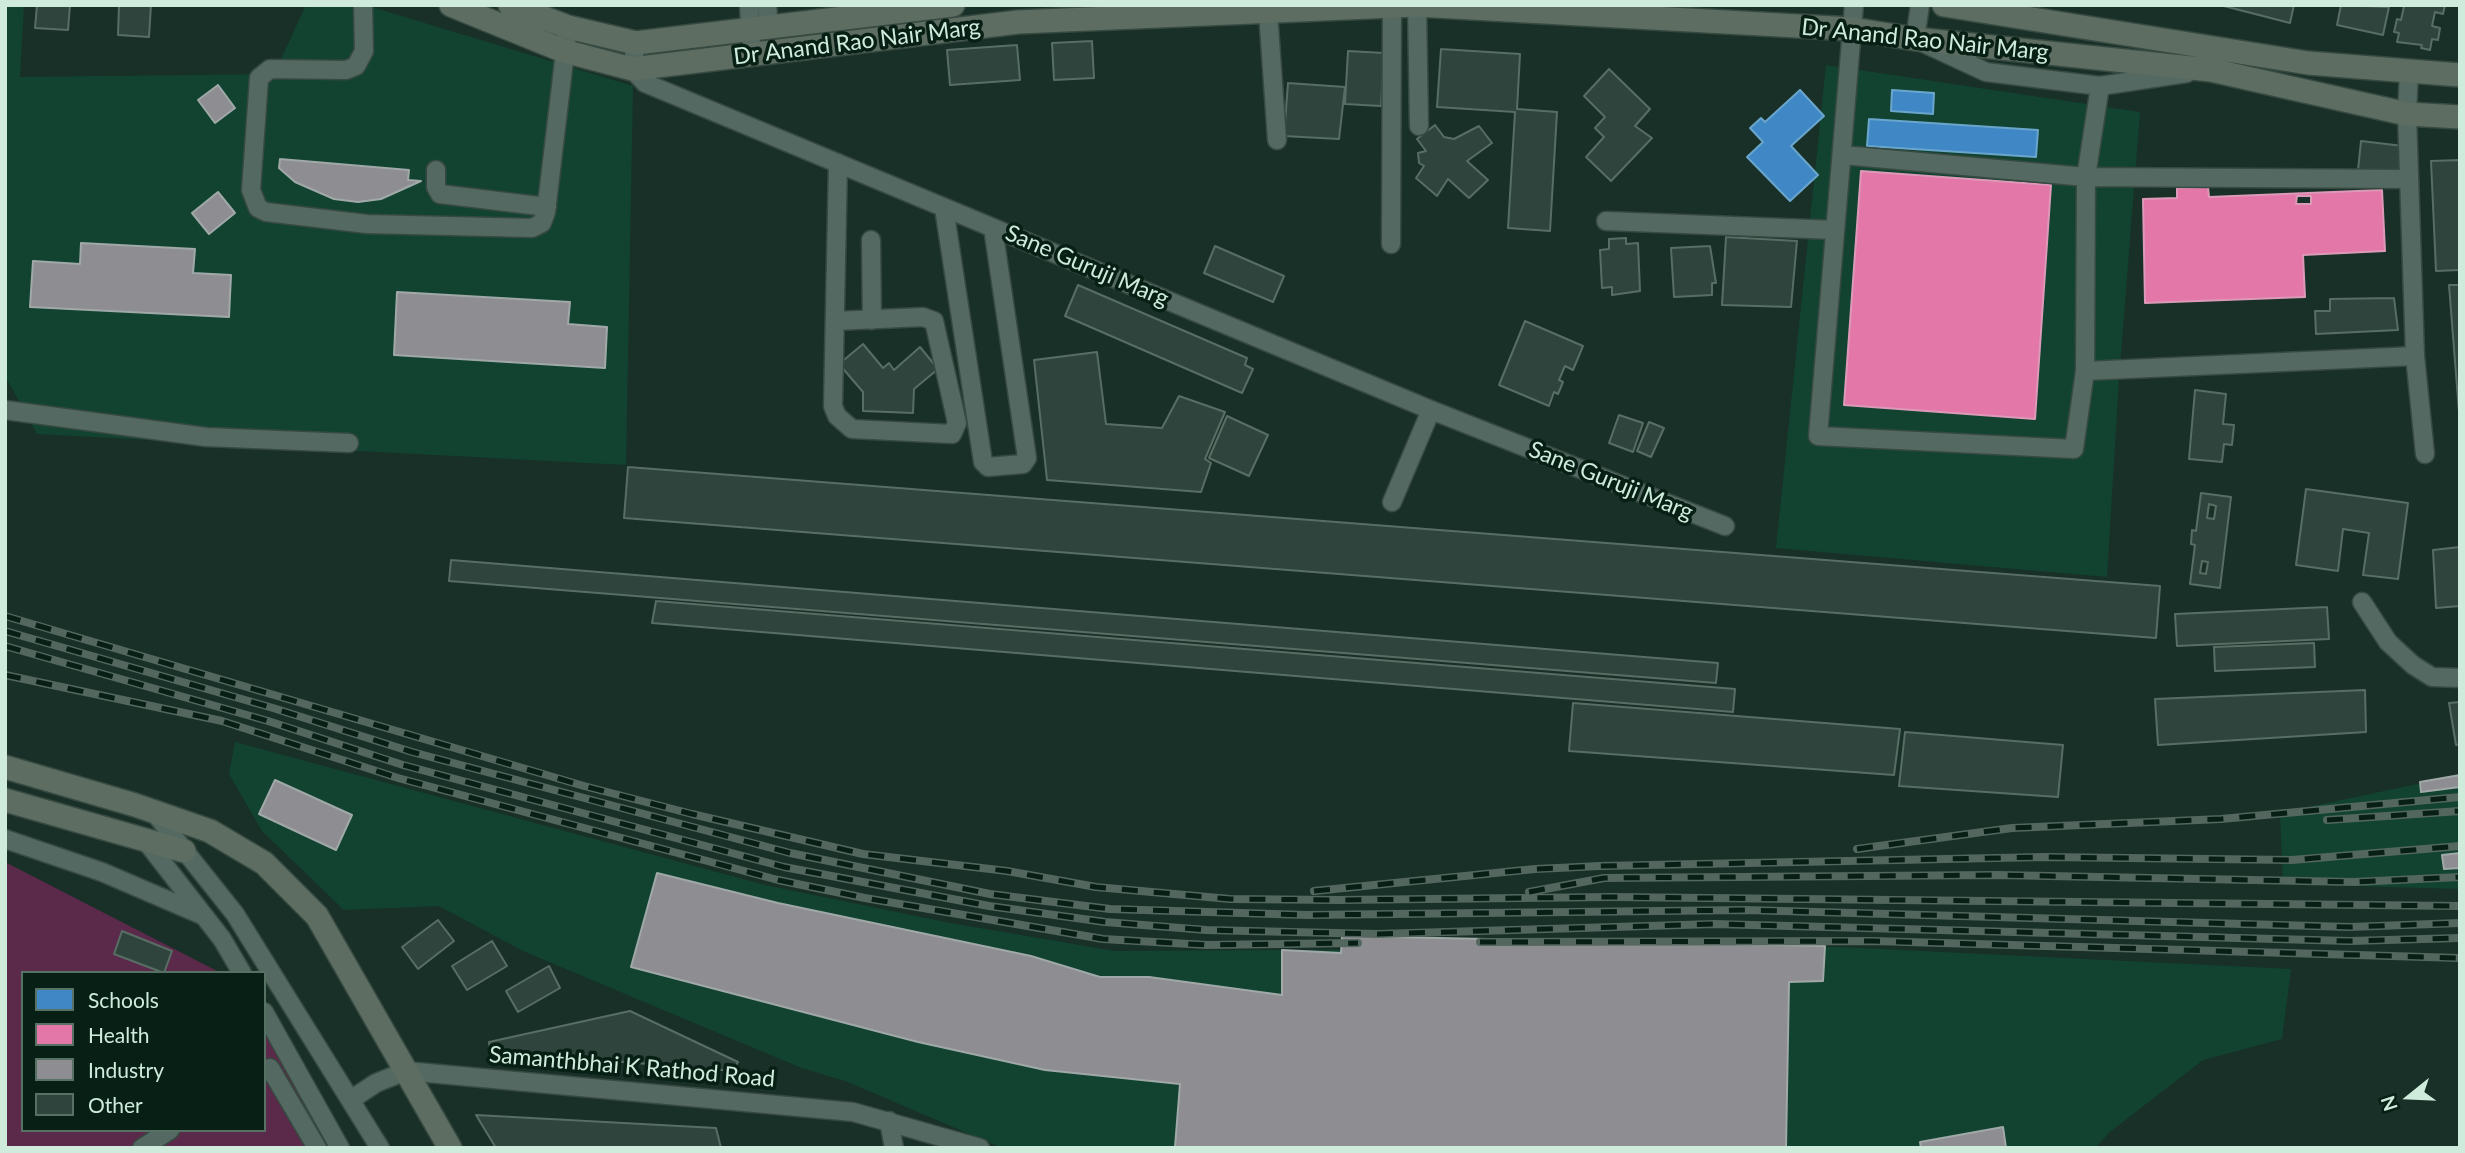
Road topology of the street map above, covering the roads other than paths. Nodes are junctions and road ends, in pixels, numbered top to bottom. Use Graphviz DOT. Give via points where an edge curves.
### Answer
graph roads {
  1 [pos="363,5"];
  2 [pos="451,5"];
  3 [pos="749,5"];
  4 [pos="1417,5"];
  5 [pos="1854,5"];
  6 [pos="1920,5"];
  7 [pos="1944,5"];
  8 [pos="518,6"];
  9 [pos="943,6"];
  10 [pos="1392,6"];
  11 [pos="1268,12"];
  12 [pos="1023,13"];
  13 [pos="762,20"];
  14 [pos="568,27"];
  15 [pos="1852,29"];
  16 [pos="1915,39"];
  17 [pos="636,43"];
  18 [pos="564,51"];
  19 [pos="753,55"];
  20 [pos="632,69"];
  21 [pos="2211,70"];
  22 [pos="2409,71"];
  23 [pos="2460,75"];
  24 [pos="2101,86"];
  25 [pos="2407,114"];
  26 [pos="2460,117"];
  27 [pos="1419,126"];
  28 [pos="1277,140"];
  29 [pos="1842,155"];
  30 [pos="838,163"];
  31 [pos="436,170"];
  32 [pos="2086,177"];
  33 [pos="2409,179"];
  34 [pos="547,207"];
  35 [pos="944,208"];
  36 [pos="1606,221"];
  37 [pos="993,228"];
  38 [pos="1835,230"];
  39 [pos="871,240"];
  40 [pos="1391,244"];
  41 [pos="872,320"];
  42 [pos="835,321"];
  43 [pos="2415,356"];
  44 [pos="2085,371"];
  45 [pos="6,408"];
  46 [pos="1431,410"];
  47 [pos="349,443"];
  48 [pos="2425,454"];
  49 [pos="1392,502"];
  50 [pos="1725,526"];
  51 [pos="2362,602"];
  52 [pos="2460,678"];
  53 [pos="5,767"];
  54 [pos="5,800"];
  55 [pos="144,808"];
  56 [pos="136,837"];
  57 [pos="5,839"];
  58 [pos="184,851"];
  59 [pos="202,915"];
  60 [pos="241,971"];
  61 [pos="266,1016"];
  62 [pos="266,1071"];
  63 [pos="406,1071"];
  64 [pos="352,1099"];
  65 [pos="889,1121"];
  66 [pos="167,1132"];
  67 [pos="972,1147"];
  68 [pos="142,1148"];
  69 [pos="317,1148"];
  70 [pos="341,1148"];
  71 [pos="380,1148"];
  72 [pos="450,1148"];
  73 [pos="894,1148"];
  1 -- 34 [label="street" via="364,51 356,66 346,70 270,69 258,78 251,190 258,208 368,224 532,228 542,223"];
  2 -- 18 [label="main road, Sane Guruji Marg"];
  3 -- 13 [label="street"];
  4 -- 10 [label="main road, Dr Anand Rao Nair Marg"];
  4 -- 15 [label="main road, Dr Anand Rao Nair Marg"];
  4 -- 27 [label="street"];
  5 -- 15 [label="street"];
  6 -- 16 [label="street"];
  7 -- 22 [label="main road, Dr Anand Rao Nair Marg" via="2308,63"];
  8 -- 14 [label="main road"];
  9 -- 13 [label="main road, Dr Anand Rao Nair Marg"];
  10 -- 11 [label="main road, Dr Anand Rao Nair Marg"];
  10 -- 40 [label="street"];
  11 -- 12 [label="main road, Dr Anand Rao Nair Marg"];
  11 -- 28 [label="street"];
  12 -- 19 [label="main road, Dr Anand Rao Nair Marg"];
  13 -- 17 [label="main road, Dr Anand Rao Nair Marg"];
  13 -- 19 [label="street"];
  14 -- 17 [label="main road"];
  14 -- 18 [label="street"];
  15 -- 16 [label="main road, Dr Anand Rao Nair Marg"];
  15 -- 29 [label="street"];
  16 -- 21 [label="main road, Dr Anand Rao Nair Marg"];
  16 -- 24 [label="street" via="1986,72"];
  17 -- 20 [label="street"];
  18 -- 20 [label="main road, Sane Guruji Marg"];
  18 -- 34 [label="street"];
  19 -- 20 [label="main road, Dr Anand Rao Nair Marg"];
  20 -- 30 [label="street, Sane Guruji Marg" via="645,83"];
  21 -- 24 [label="street"];
  21 -- 25 [label="main road, Dr Anand Rao Nair Marg"];
  22 -- 23 [label="main road, Dr Anand Rao Nair Marg"];
  22 -- 25 [label="street"];
  24 -- 32 [label="street"];
  25 -- 26 [label="main road, Dr Anand Rao Nair Marg"];
  25 -- 33 [label="street"];
  29 -- 32 [label="street"];
  29 -- 38 [label="street"];
  30 -- 35 [label="street, Sane Guruji Marg"];
  30 -- 42 [label="street"];
  31 -- 34 [label="street" via="440,194"];
  32 -- 33 [label="street"];
  32 -- 44 [label="street"];
  33 -- 43 [label="street"];
  35 -- 37 [label="street, Sane Guruji Marg"];
  35 -- 37 [label="street" via="982,462 988,467 1023,464 1027,458"];
  36 -- 38 [label="street"];
  37 -- 46 [label="street, Sane Guruji Marg"];
  38 -- 44 [label="street" via="1818,436 2074,449"];
  39 -- 41 [label="street"];
  41 -- 42 [label="street"];
  41 -- 42 [label="street" via="923,317 934,321 957,423 951,434 844,426 833,406"];
  43 -- 44 [label="street"];
  43 -- 48 [label="street"];
  45 -- 47 [label="street" via="206,437"];
  46 -- 49 [label="street"];
  46 -- 50 [label="street, Sane Guruji Marg"];
  51 -- 52 [label="street" via="2388,642 2413,665 2432,677"];
  53 -- 55 [label="main road"];
  54 -- 56 [label="main road"];
  55 -- 58 [label="street"];
  55 -- 63 [label="main road" via="210,831 264,863 317,916"];
  56 -- 58 [label="main road"];
  56 -- 59 [label="street"];
  57 -- 59 [label="street" via="102,872"];
  58 -- 64 [label="street" via="235,914"];
  59 -- 60 [label="street"];
  61 -- 70 [label="street"];
  62 -- 69 [label="street" via="270,1068"];
  63 -- 64 [label="street"];
  63 -- 65 [label="street, Samanthbhai K Rathod Road" via="853,1112"];
  63 -- 72 [label="main road"];
  64 -- 71 [label="street"];
  65 -- 67 [label="street, Samanthbhai K Rathod Road"];
  65 -- 73 [label="street"];
  66 -- 68 [label="street"];
}
